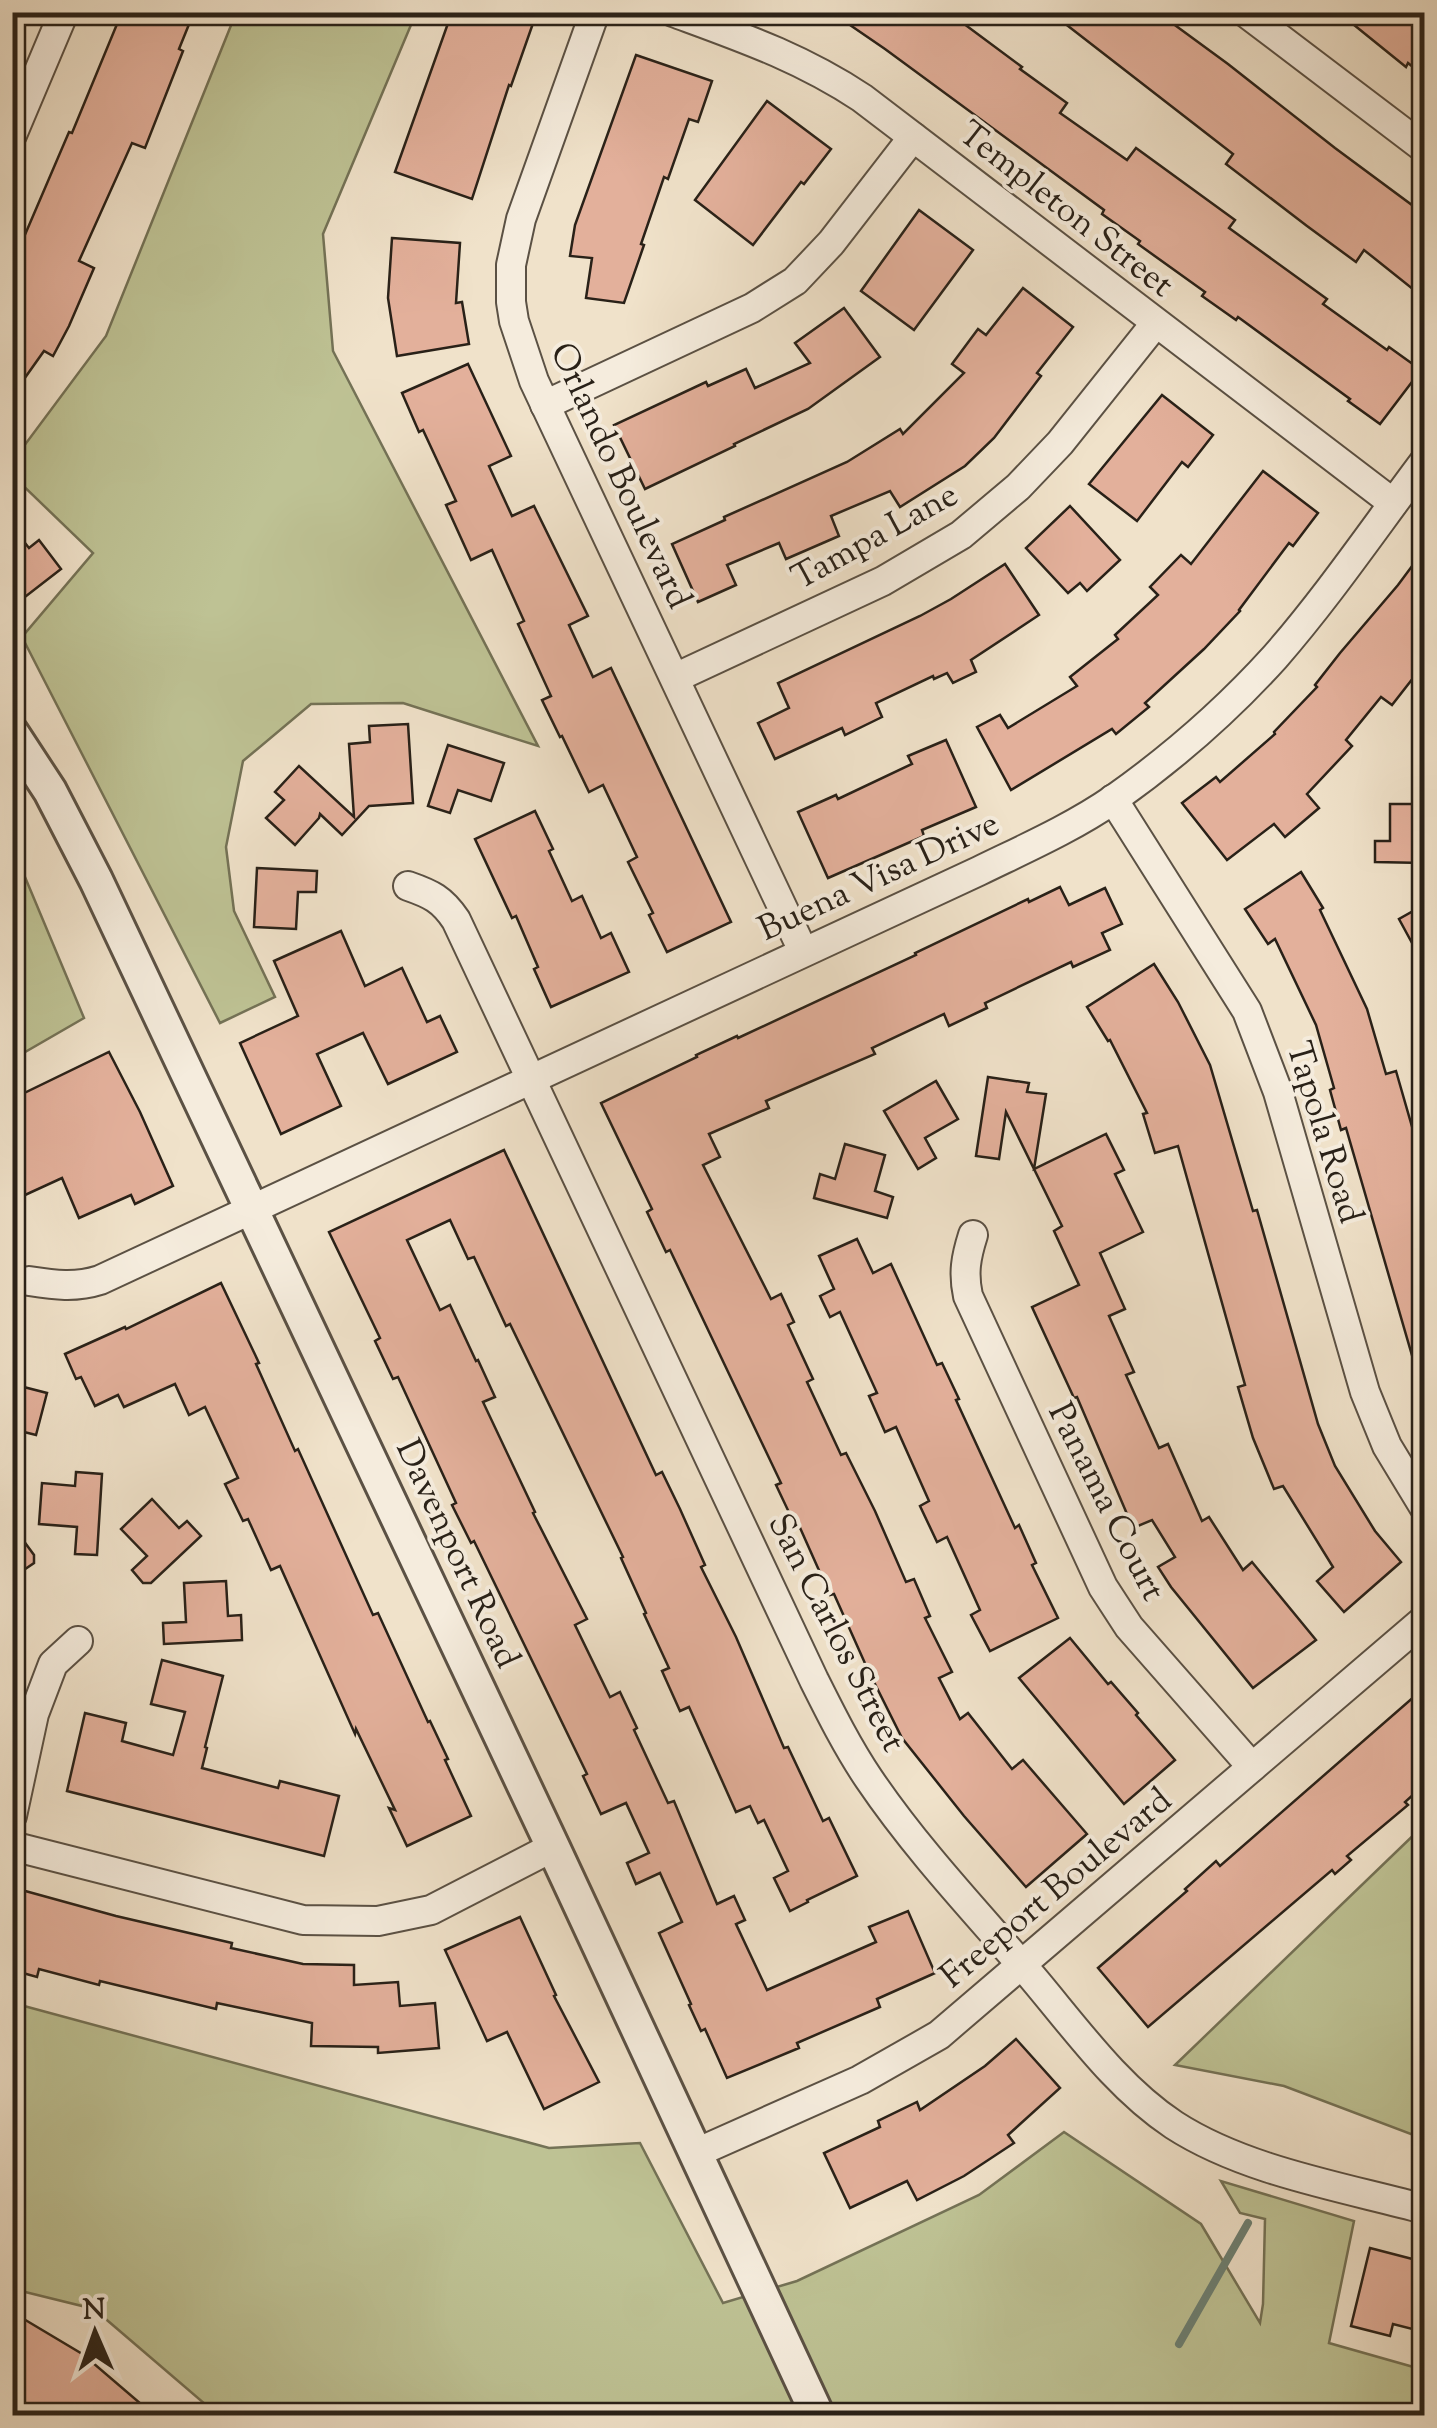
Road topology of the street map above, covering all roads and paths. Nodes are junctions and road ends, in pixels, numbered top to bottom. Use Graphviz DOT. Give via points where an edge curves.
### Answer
graph roads {
  1 [pos="64,12"];
  2 [pos="595,12"];
  3 [pos="672,12"];
  4 [pos="1245,12"];
  5 [pos="12,135"];
  6 [pos="913,137"];
  7 [pos="1424,148"];
  8 [pos="1154,324"];
  9 [pos="545,405"];
  10 [pos="1424,462"];
  11 [pos="1392,503"];
  12 [pos="675,678"];
  13 [pos="12,733"];
  14 [pos="1113,799"];
  15 [pos="408,886"];
  16 [pos="804,952"];
  17 [pos="532,1078"];
  18 [pos="253,1208"];
  19 [pos="973,1235"];
  20 [pos="29,1281"];
  21 [pos="1424,1507"];
  22 [pos="1424,1620"];
  23 [pos="78,1641"];
  24 [pos="1252,1767"];
  25 [pos="12,1816"];
  26 [pos="12,1846"];
  27 [pos="553,1847"];
  28 [pos="1022,1965"];
  29 [pos="696,2154"];
  30 [pos="1424,2208"];
  31 [pos="818,2416"];
  1 -- 5 [label="street"];
  2 -- 9 [label="street, Orlando Boulevard" via="511,265 514,320"];
  3 -- 6 [label="street, Templeton Street" via="830,76"];
  4 -- 7 [label="street"];
  6 -- 8 [label="street, Templeton Street"];
  6 -- 9 [label="street" via="795,281 752,308"];
  8 -- 11 [label="street, Templeton Street"];
  8 -- 12 [label="street, Tampa Lane" via="1050,454 961,535 883,580"];
  9 -- 12 [label="street, Orlando Boulevard"];
  10 -- 11 [label="street, Buena Visa Drive"];
  11 -- 14 [label="street, Buena Visa Drive" via="1255,678"];
  12 -- 16 [label="street, Orlando Boulevard"];
  13 -- 18 [label="street, Davenport Road" via="81,850"];
  14 -- 16 [label="street, Buena Visa Drive"];
  14 -- 21 [label="street, Tapola Road" via="1247,1011 1278,1092 1366,1392 1387,1446"];
  15 -- 17 [label="street, San Carlos Street" via="446,904"];
  16 -- 17 [label="street, Buena Visa Drive"];
  17 -- 18 [label="street, Buena Visa Drive"];
  17 -- 28 [label="street, San Carlos Street" via="836,1723 886,1804"];
  18 -- 20 [label="street, Buena Visa Drive" via="100,1280 81,1286"];
  18 -- 27 [label="street, Davenport Road"];
  19 -- 24 [label="street, Panama Court" via="965,1260 968,1296 1098,1576 1128,1627"];
  22 -- 24 [label="street, Freeport Boulevard"];
  23 -- 25 [label="street" via="53,1664 34,1714"];
  24 -- 28 [label="street, Freeport Boulevard"];
  26 -- 27 [label="street" via="303,1920 378,1921 432,1910"];
  27 -- 29 [label="street, Davenport Road"];
  28 -- 29 [label="street, Freeport Boulevard" via="910,2052"];
  28 -- 30 [label="street, San Carlos Street" via="1098,2056 1174,2125 1260,2166"];
  29 -- 31 [label="street, Davenport Road"];
}
